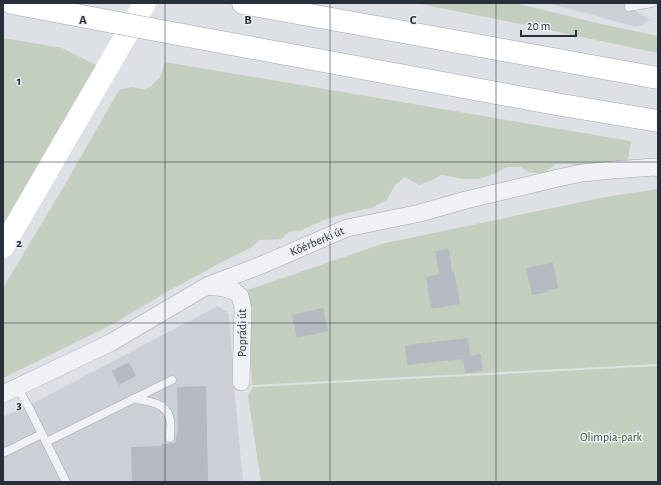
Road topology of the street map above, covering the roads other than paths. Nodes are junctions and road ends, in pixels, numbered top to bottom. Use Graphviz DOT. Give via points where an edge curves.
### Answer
graph roads {
  1 [pos="12,3"];
  2 [pos="145,3"];
  3 [pos="243,3"];
  4 [pos="652,3"];
  5 [pos="629,7"];
  6 [pos="658,78"];
  7 [pos="658,121"];
  8 [pos="658,168"];
  9 [pos="3,246"];
  10 [pos="207,286"];
  11 [pos="172,380"];
  12 [pos="241,382"];
  13 [pos="10,390"];
  14 [pos="134,399"];
  15 [pos="42,434"];
  16 [pos="170,438"];
  17 [pos="46,442"];
  18 [pos="3,453"];
  19 [pos="66,482"];
  1 -- 7 [label="main road, bridge"];
  2 -- 9 [label="main road"];
  3 -- 6 [label="main road"];
  4 -- 5 [label="lane"];
  8 -- 10 [label="street, Kőérberki út" via="613,170 558,178 420,213 347,228"];
  10 -- 12 [label="street, Poprádi út" via="224,288 240,296 243,308"];
  10 -- 13 [label="street, Kőérberki út" via="110,343"];
  11 -- 14 [label="lane"];
  13 -- 15 [label="lane" via="28,406"];
  14 -- 16 [label="lane" via="153,402 165,410 170,417"];
  14 -- 17 [label="lane"];
  15 -- 17 [label="lane"];
  15 -- 18 [label="lane"];
  17 -- 19 [label="lane"];
}
